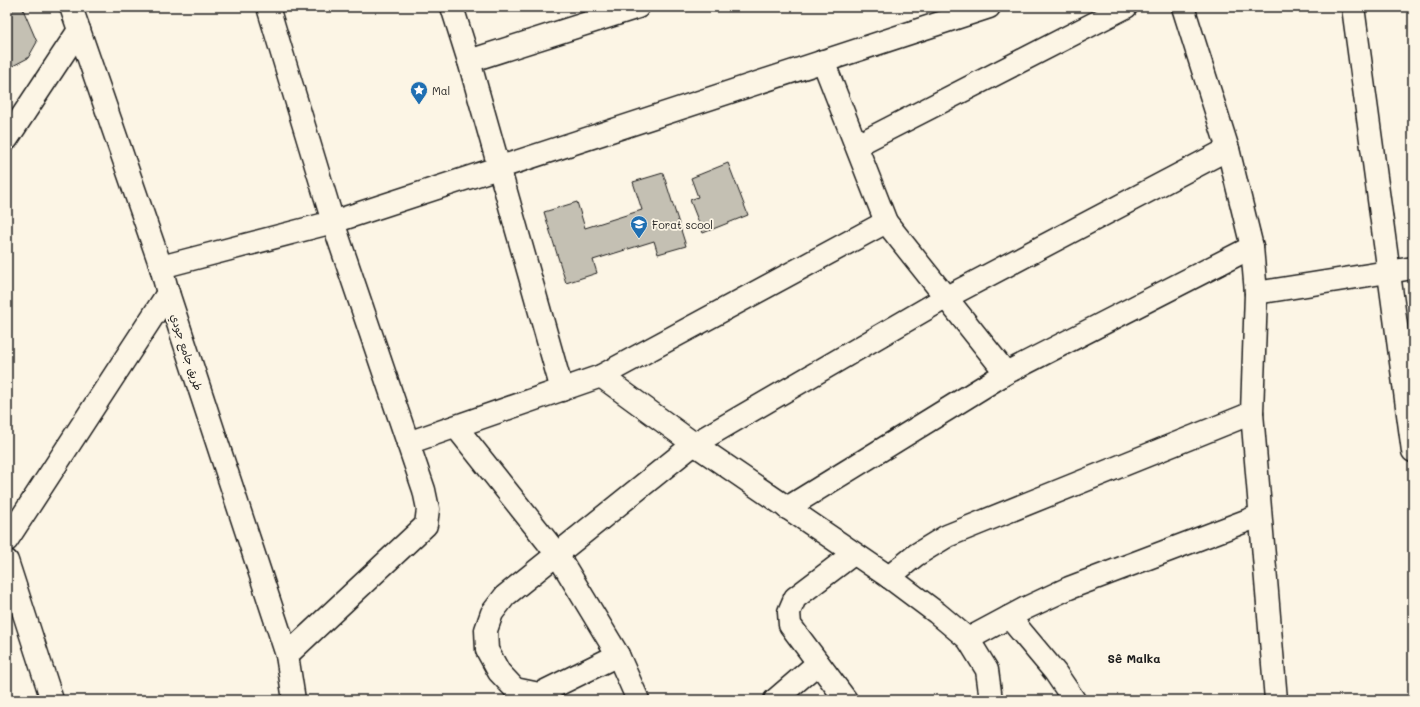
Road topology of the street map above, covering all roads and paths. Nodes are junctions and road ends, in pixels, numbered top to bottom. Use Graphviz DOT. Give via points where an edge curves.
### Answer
graph roads {
  1 [pos="71,7"];
  2 [pos="268,7"];
  3 [pos="452,7"];
  4 [pos="638,7"];
  5 [pos="986,7"];
  6 [pos="1126,7"];
  7 [pos="1183,7"];
  8 [pos="1353,7"];
  9 [pos="79,30"];
  10 [pos="469,61"];
  11 [pos="823,61"];
  12 [pos="7,139"];
  13 [pos="857,145"];
  14 [pos="1228,149"];
  15 [pos="499,167"];
  16 [pos="333,222"];
  17 [pos="886,222"];
  18 [pos="1252,247"];
  19 [pos="161,267"];
  20 [pos="1413,268"];
  21 [pos="1390,271"];
  22 [pos="168,293"];
  23 [pos="1256,293"];
  24 [pos="945,298"];
  25 [pos="1006,374"];
  26 [pos="601,376"];
  27 [pos="562,390"];
  28 [pos="1252,413"];
  29 [pos="456,427"];
  30 [pos="408,443"];
  31 [pos="694,444"];
  32 [pos="1413,451"];
  33 [pos="787,508"];
  34 [pos="1259,516"];
  35 [pos="7,540"];
  36 [pos="557,554"];
  37 [pos="853,554"];
  38 [pos="7,561"];
  39 [pos="889,577"];
  40 [pos="1009,616"];
  41 [pos="968,639"];
  42 [pos="287,655"];
  43 [pos="618,655"];
  44 [pos="818,663"];
  45 [pos="52,700"];
  46 [pos="294,700"];
  47 [pos="638,700"];
  48 [pos="775,700"];
  49 [pos="846,700"];
  50 [pos="991,700"];
  51 [pos="1074,700"];
  52 [pos="1276,700"];
  1 -- 9 [label="street, طريق جامع جودي"];
  2 -- 16 [label="street"];
  3 -- 10 [label="street"];
  4 -- 10 [label="street"];
  5 -- 11 [label="street"];
  6 -- 13 [label="street"];
  7 -- 14 [label="street"];
  8 -- 21 [label="street"];
  9 -- 12 [label="street"];
  9 -- 19 [label="street, طريق جامع جودي"];
  10 -- 15 [label="street"];
  11 -- 13 [label="street"];
  11 -- 15 [label="street"];
  13 -- 17 [label="street"];
  14 -- 18 [label="street"];
  14 -- 24 [label="street"];
  15 -- 16 [label="street"];
  15 -- 27 [label="street"];
  16 -- 19 [label="street"];
  16 -- 30 [label="street"];
  17 -- 24 [label="street"];
  17 -- 26 [label="street"];
  18 -- 23 [label="street"];
  18 -- 25 [label="street"];
  19 -- 22 [label="street, طريق جامع جودي"];
  20 -- 21 [label="street"];
  21 -- 23 [label="street"];
  21 -- 32 [label="street"];
  22 -- 35 [label="street"];
  22 -- 42 [label="street, طريق جامع جودي"];
  23 -- 28 [label="street"];
  24 -- 25 [label="street"];
  24 -- 31 [label="street"];
  25 -- 33 [label="street"];
  26 -- 27 [label="street"];
  26 -- 31 [label="street"];
  27 -- 29 [label="street"];
  28 -- 34 [label="street"];
  28 -- 39 [label="street" via="947,536 916,555"];
  29 -- 30 [label="street"];
  29 -- 36 [label="street"];
  30 -- 42 [label="street" via="424,490 428,509 426,524"];
  31 -- 33 [label="street"];
  31 -- 36 [label="street"];
  33 -- 37 [label="street"];
  34 -- 40 [label="street" via="1069,588"];
  34 -- 52 [label="street"];
  36 -- 43 [label="street"];
  36 -- 43 [label="street" via="505,596 492,613 486,630 487,650 499,672 515,689 539,694"];
  37 -- 39 [label="street"];
  37 -- 44 [label="street" via="795,598 789,612 790,625"];
  38 -- 45 [label="street"];
  39 -- 41 [label="street"];
  40 -- 41 [label="street"];
  40 -- 51 [label="street" via="1055,672"];
  41 -- 50 [label="street" via="987,670"];
  42 -- 46 [label="street, طريق جامع جودي"];
  43 -- 47 [label="street"];
  44 -- 48 [label="street"];
  44 -- 49 [label="street"];
}
